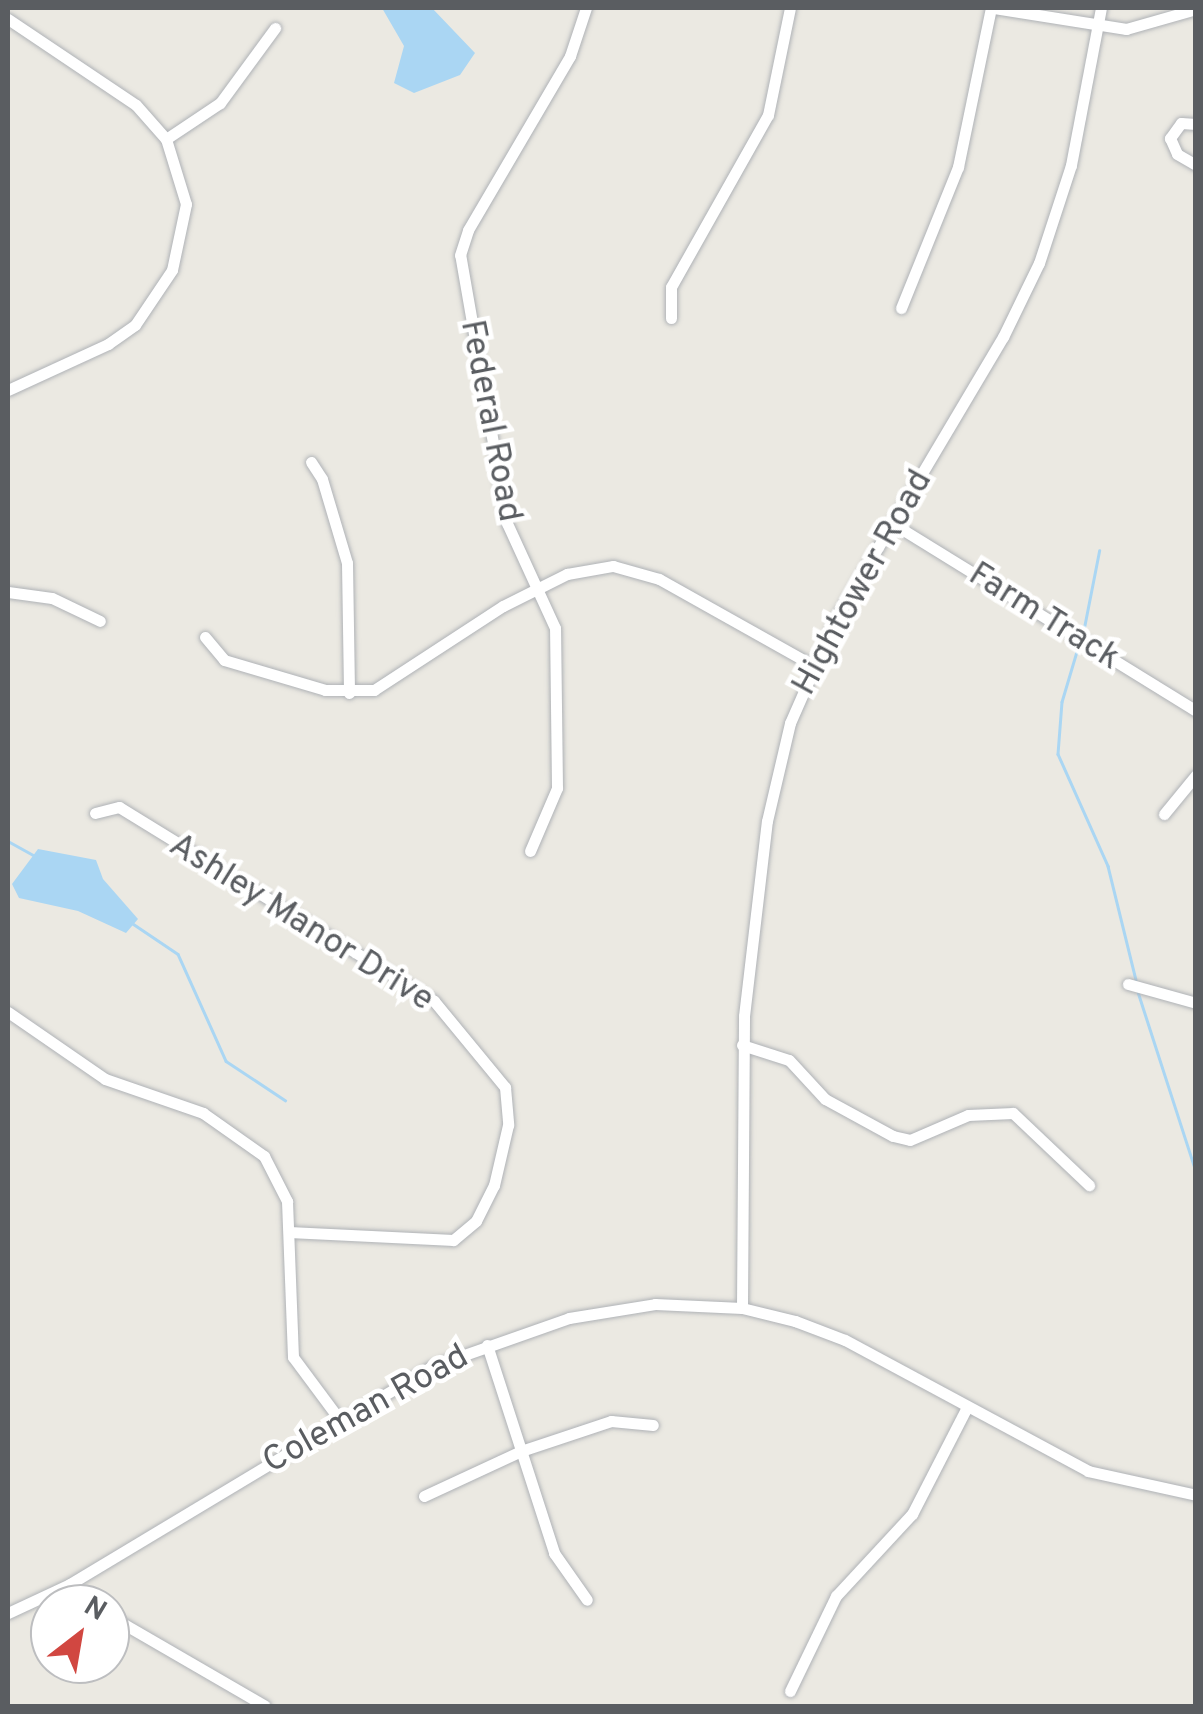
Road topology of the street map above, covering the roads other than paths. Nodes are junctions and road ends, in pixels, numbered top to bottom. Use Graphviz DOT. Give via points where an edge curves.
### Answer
graph roads {
  1 [pos="586,8"];
  2 [pos="790,8"];
  3 [pos="992,8"];
  4 [pos="1101,8"];
  5 [pos="1196,9"];
  6 [pos="8,19"];
  7 [pos="1098,26"];
  8 [pos="275,28"];
  9 [pos="1196,124"];
  10 [pos="166,139"];
  11 [pos="1196,165"];
  12 [pos="901,308"];
  13 [pos="672,318"];
  14 [pos="8,390"];
  15 [pos="311,462"];
  16 [pos="892,524"];
  17 [pos="538,588"];
  18 [pos="8,592"];
  19 [pos="100,622"];
  20 [pos="205,637"];
  21 [pos="812,665"];
  22 [pos="349,693"];
  23 [pos="1196,711"];
  24 [pos="1196,775"];
  25 [pos="95,813"];
  26 [pos="1164,814"];
  27 [pos="530,851"];
  28 [pos="1128,984"];
  29 [pos="1196,1003"];
  30 [pos="8,1012"];
  31 [pos="742,1045"];
  32 [pos="1089,1185"];
  33 [pos="289,1232"];
  34 [pos="742,1308"];
  35 [pos="488,1344"];
  36 [pos="966,1409"];
  37 [pos="339,1419"];
  38 [pos="652,1426"];
  39 [pos="521,1451"];
  40 [pos="424,1496"];
  41 [pos="1196,1496"];
  42 [pos="70,1584"];
  43 [pos="587,1600"];
  44 [pos="130,1628"];
  45 [pos="790,1691"];
  46 [pos="265,1706"];
  1 -- 17 [label="street, Federal Road" via="570,56 468,230 460,255 507,523"];
  2 -- 13 [label="street" via="768,115 671,287"];
  3 -- 7 [label="street"];
  3 -- 12 [label="street" via="958,167"];
  4 -- 7 [label="street, Hightower Road"];
  5 -- 7 [label="street" via="1140,28"];
  6 -- 10 [label="street" via="122,94"];
  7 -- 16 [label="street, Hightower Road" via="1071,165 1039,263"];
  8 -- 10 [label="street" via="220,103"];
  9 -- 11 [label="street" via="1181,123 1170,138 1177,154"];
  10 -- 14 [label="street" via="182,185 185,224 157,299 108,344"];
  15 -- 22 [label="street" via="347,563"];
  16 -- 21 [label="street, Hightower Road"];
  16 -- 23 [label="street, Farm Track"];
  17 -- 21 [label="street" via="588,568 637,570"];
  17 -- 22 [label="street" via="476,622 395,682"];
  17 -- 27 [label="street, Federal Road" via="555,628 559,770 552,805"];
  18 -- 19 [label="street" via="52,598"];
  20 -- 22 [label="street" via="224,660"];
  21 -- 31 [label="street, Hightower Road" via="774,781"];
  24 -- 26 [label="street"];
  25 -- 33 [label="street, Ashley Manor Drive" via="119,807 434,1002 506,1088 508,1125 494,1186 476,1221 453,1240"];
  28 -- 29 [label="street"];
  30 -- 33 [label="street" via="104,1079 204,1114 264,1156 287,1201"];
  31 -- 32 [label="street" via="789,1060 825,1099 893,1136 910,1140 968,1116 1014,1113"];
  31 -- 34 [label="street, Hightower Road"];
  33 -- 37 [label="street" via="286,1316 293,1356"];
  34 -- 35 [label="street, Coleman Road" via="622,1307"];
  34 -- 36 [label="street, Coleman Road" via="844,1340"];
  35 -- 37 [label="street, Coleman Road"];
  35 -- 39 [label="street"];
  36 -- 41 [label="street, Coleman Road" via="1088,1471"];
  36 -- 45 [label="street" via="912,1514 830,1606"];
  37 -- 42 [label="street, Coleman Road"];
  38 -- 39 [label="street" via="611,1420"];
  39 -- 40 [label="street"];
  39 -- 43 [label="street" via="554,1553"];
  44 -- 46 [label="street"];
}
